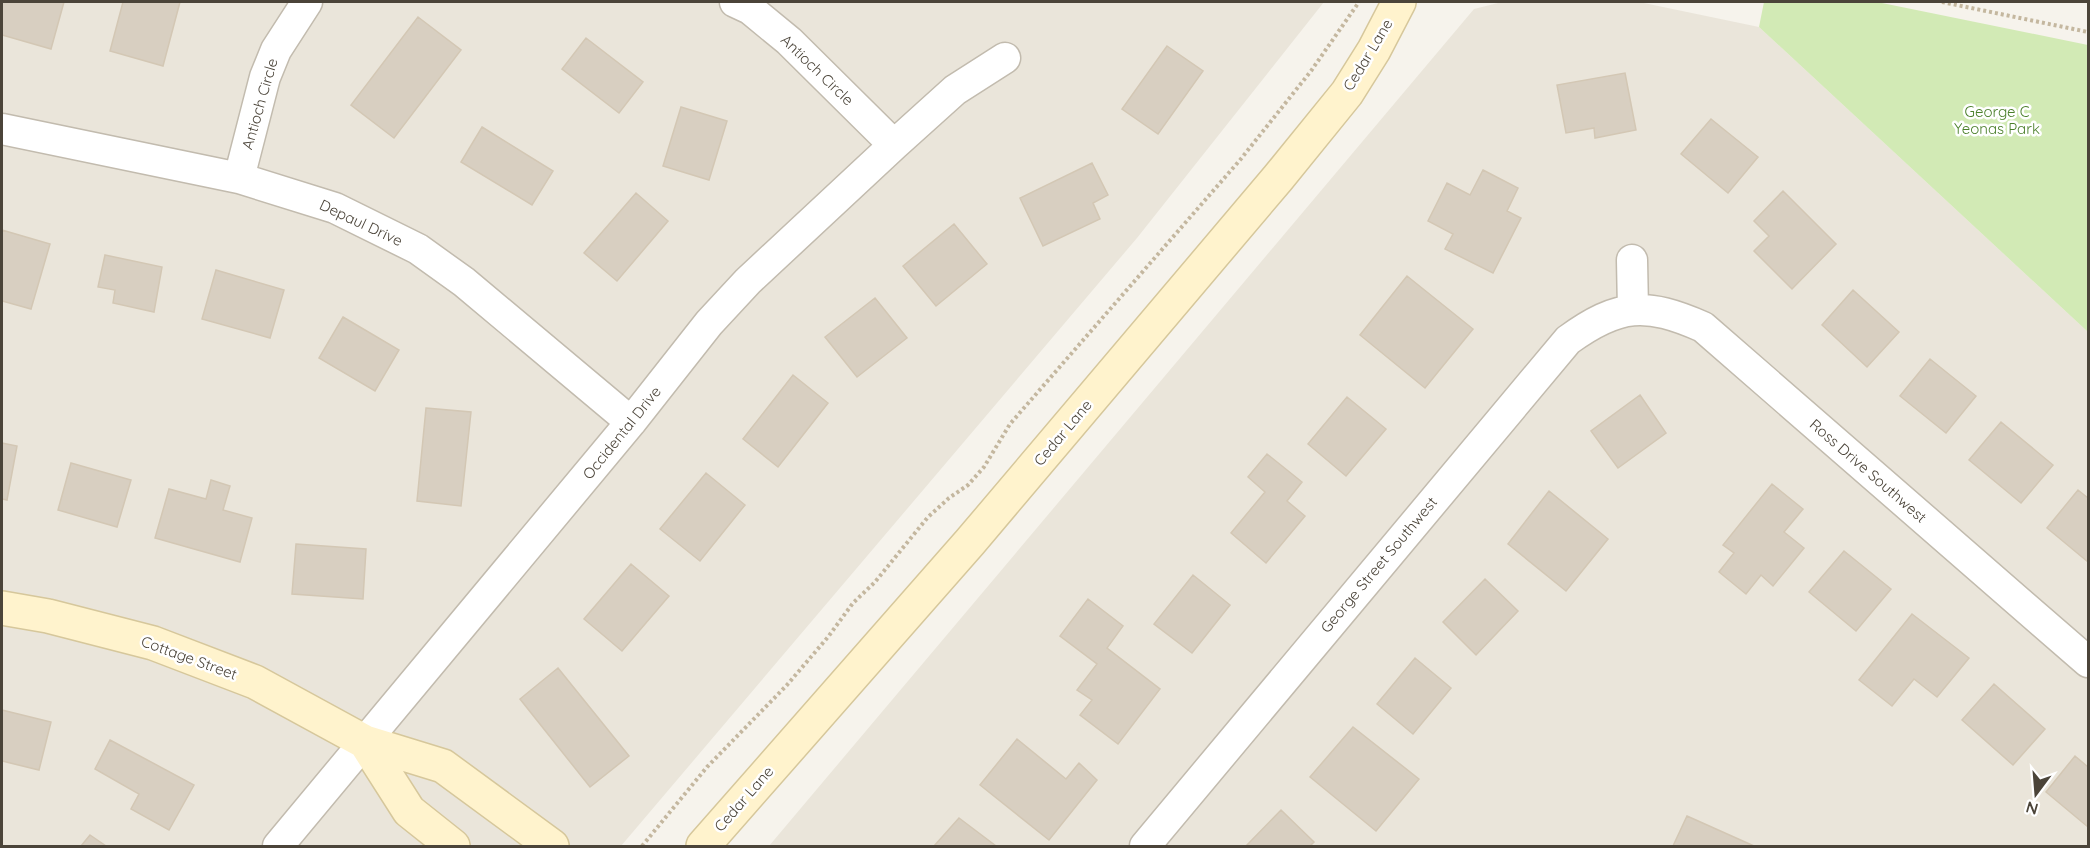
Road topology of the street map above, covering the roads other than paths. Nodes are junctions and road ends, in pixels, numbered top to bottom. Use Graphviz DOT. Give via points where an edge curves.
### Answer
graph roads {
  1 [pos="307,2"];
  2 [pos="735,2"];
  3 [pos="1399,2"];
  4 [pos="1005,58"];
  5 [pos="2,129"];
  6 [pos="894,145"];
  7 [pos="239,178"];
  8 [pos="1632,260"];
  9 [pos="1633,310"];
  10 [pos="631,422"];
  11 [pos="2,608"];
  12 [pos="2088,662"];
  13 [pos="365,742"];
  14 [pos="278,846"];
  15 [pos="453,846"];
  16 [pos="552,846"];
  17 [pos="703,846"];
  18 [pos="1145,846"];
  1 -- 7 [label="street, Antioch Circle" via="276,50 265,77"];
  2 -- 6 [label="street, Antioch Circle" via="750,9 789,41"];
  3 -- 17 [label="main road, Cedar Lane" via="1347,93 1278,177 970,542"];
  4 -- 6 [label="street, Occidental Drive" via="955,90"];
  5 -- 7 [label="street, Depaul Drive"];
  6 -- 10 [label="street, Occidental Drive" via="748,281 709,323"];
  7 -- 10 [label="street, Depaul Drive" via="335,208 418,249 464,282"];
  8 -- 9 [label="street"];
  9 -- 12 [label="street, Ross Drive Southwest" via="1675,315 1703,327"];
  9 -- 18 [label="street, George Street Southwest" via="1592,322 1568,339"];
  10 -- 13 [label="street, Occidental Drive"];
  11 -- 13 [label="main road, Cottage Street" via="153,643 255,682"];
  13 -- 14 [label="street, Occidental Drive"];
  13 -- 15 [label="main road, Cottage Street" via="409,811"];
  13 -- 16 [label="main road, Cottage Street" via="444,766"];
}
